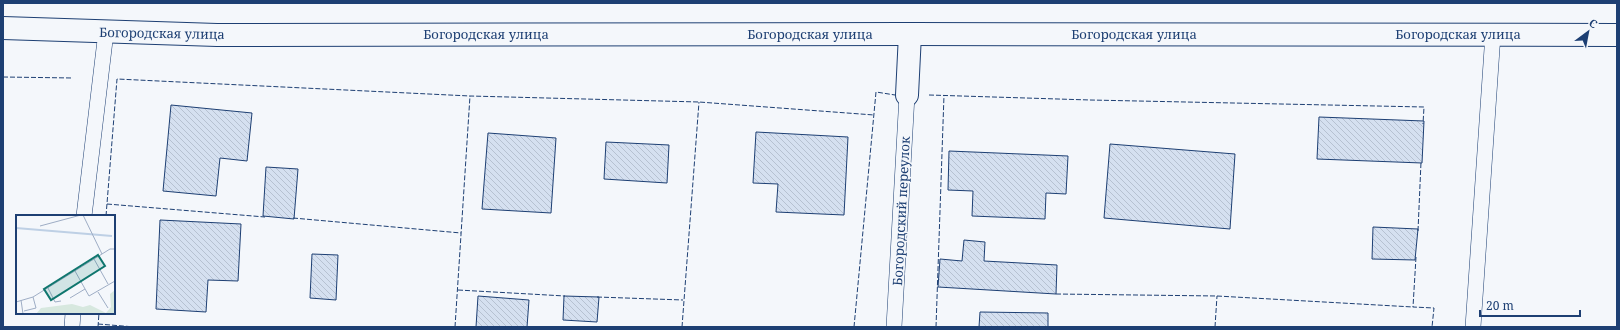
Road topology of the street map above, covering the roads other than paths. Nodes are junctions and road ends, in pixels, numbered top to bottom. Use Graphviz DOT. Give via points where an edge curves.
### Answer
graph roads {
  1 [pos="3,28"];
  2 [pos="106,32"];
  3 [pos="910,34"];
  4 [pos="1492,34"];
  5 [pos="1617,35"];
  6 [pos="908,95"];
  7 [pos="84,215"];
  8 [pos="73,314"];
  9 [pos="72,327"];
  10 [pos="894,327"];
  11 [pos="1473,327"];
  1 -- 2 [label="street, Богородская улица"];
  2 -- 3 [label="street, Богородская улица" via="217,35"];
  2 -- 7 [label="lane"];
  3 -- 4 [label="street, Богородская улица"];
  3 -- 6 [label="street"];
  4 -- 5 [label="street, Богородская улица"];
  4 -- 11 [label="lane"];
  6 -- 10 [label="lane, Богородский переулок"];
  8 -- 9 [label="lane"];
}
